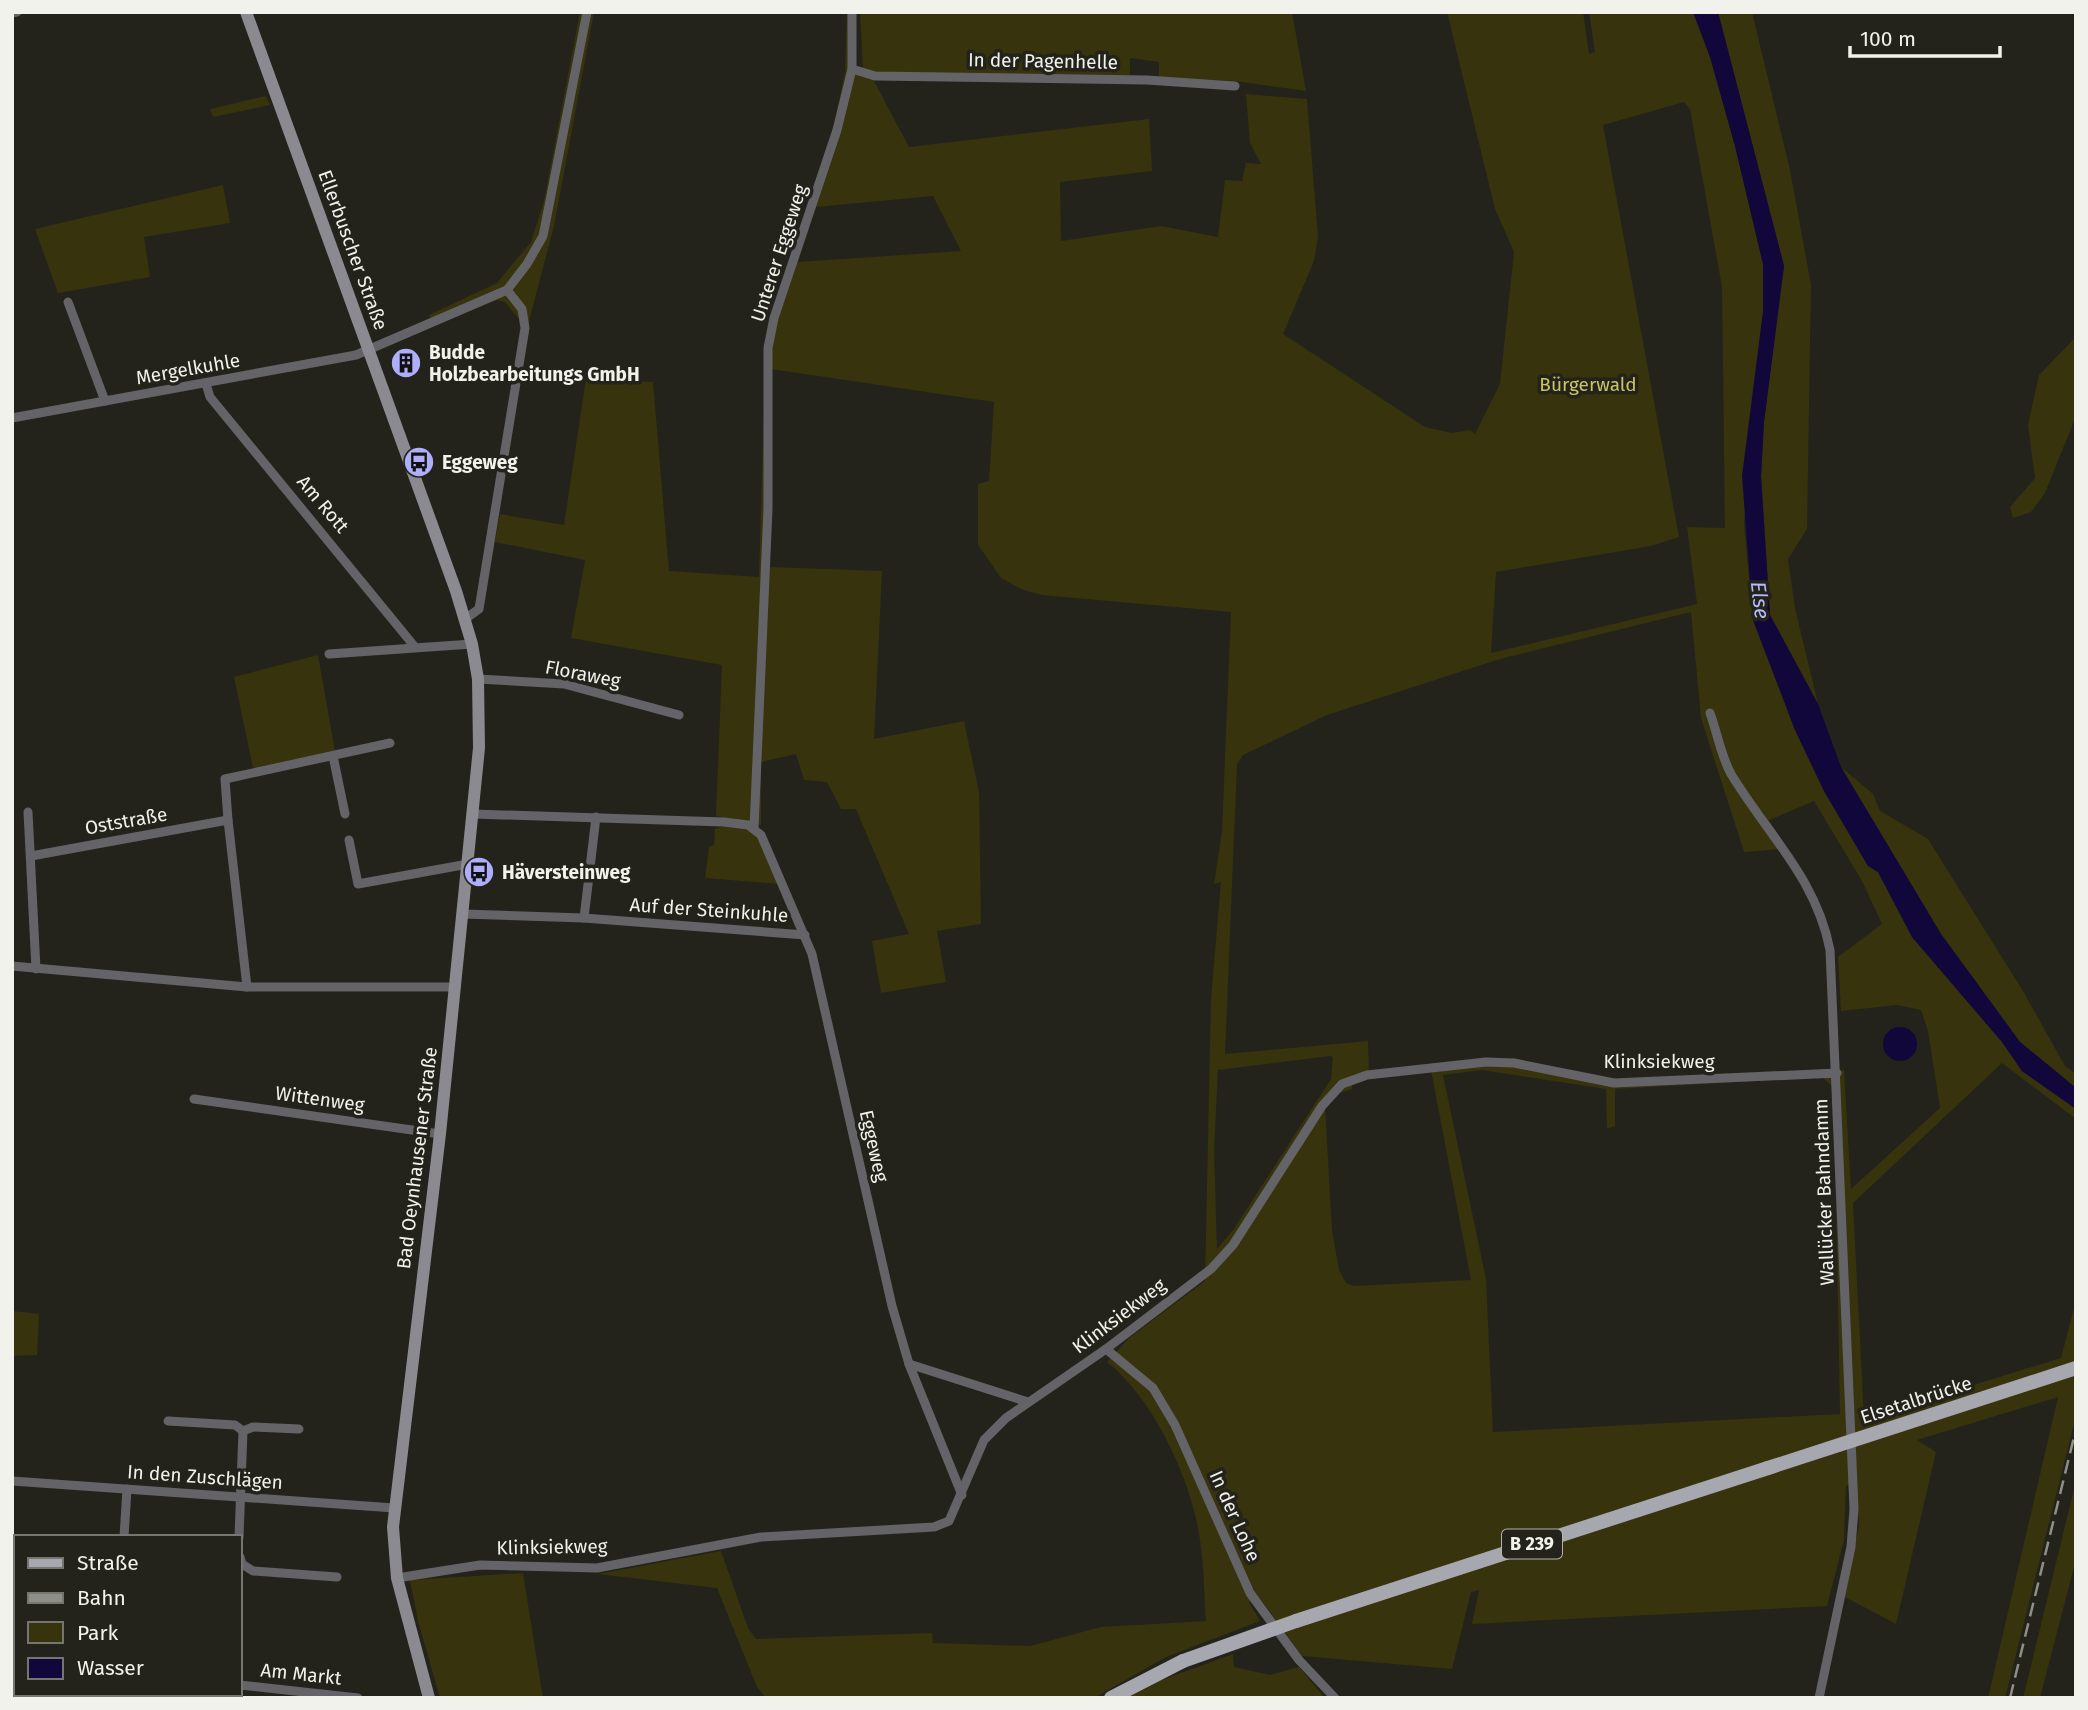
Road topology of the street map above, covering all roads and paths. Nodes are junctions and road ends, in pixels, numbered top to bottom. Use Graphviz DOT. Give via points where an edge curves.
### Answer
graph roads {
  1 [pos="246,12"];
  2 [pos="587,12"];
  3 [pos="852,12"];
  4 [pos="852,69"];
  5 [pos="1235,86"];
  6 [pos="507,290"];
  7 [pos="68,302"];
  8 [pos="368,348"];
  9 [pos="206,384"];
  10 [pos="105,401"];
  11 [pos="12,418"];
  12 [pos="465,619"];
  13 [pos="472,644"];
  14 [pos="415,647"];
  15 [pos="328,654"];
  16 [pos="478,679"];
  17 [pos="1710,713"];
  18 [pos="679,715"];
  19 [pos="390,743"];
  20 [pos="333,756"];
  21 [pos="28,812"];
  22 [pos="345,814"];
  23 [pos="473,814"];
  24 [pos="596,817"];
  25 [pos="228,820"];
  26 [pos="754,828"];
  27 [pos="349,840"];
  28 [pos="31,856"];
  29 [pos="468,864"];
  30 [pos="463,914"];
  31 [pos="584,918"];
  32 [pos="805,935"];
  33 [pos="12,966"];
  34 [pos="36,969"];
  35 [pos="247,987"];
  36 [pos="456,987"];
  37 [pos="1837,1073"];
  38 [pos="194,1098"];
  39 [pos="440,1134"];
  40 [pos="1106,1349"];
  41 [pos="909,1364"];
  42 [pos="2076,1368"];
  43 [pos="1028,1402"];
  44 [pos="168,1421"];
  45 [pos="299,1429"];
  46 [pos="243,1431"];
  47 [pos="12,1480"];
  48 [pos="127,1489"];
  49 [pos="962,1495"];
  50 [pos="242,1497"];
  51 [pos="394,1508"];
  52 [pos="124,1535"];
  53 [pos="239,1535"];
  54 [pos="242,1564"];
  55 [pos="337,1577"];
  56 [pos="397,1578"];
  57 [pos="242,1685"];
  58 [pos="426,1697"];
  59 [pos="358,1698"];
  60 [pos="1111,1698"];
  61 [pos="1335,1698"];
  62 [pos="1819,1698"];
  1 -- 8 [label="main road, Ellerbuscher Straße"];
  2 -- 6 [label="street" via="543,236"];
  3 -- 4 [label="street, Unterer Eggeweg"];
  4 -- 5 [label="street, In der Pagenhelle" via="874,76 1147,79"];
  4 -- 26 [label="street, Unterer Eggeweg" via="768,348 768,509"];
  6 -- 8 [label="street"];
  6 -- 12 [label="street" via="522,309 525,328 479,609"];
  7 -- 10 [label="street"];
  8 -- 9 [label="street, Mergelkuhle" via="356,355"];
  8 -- 12 [label="main road, Ellerbuscher Straße"];
  9 -- 10 [label="street, Mergelkuhle"];
  9 -- 14 [label="street, Am Rott" via="210,397"];
  10 -- 11 [label="street, Mergelkuhle"];
  12 -- 13 [label="main road, Bad Oeynhausener Straße"];
  13 -- 14 [label="street"];
  13 -- 16 [label="main road, Bad Oeynhausener Straße"];
  14 -- 15 [label="street"];
  16 -- 18 [label="street, Floraweg" via="564,684"];
  16 -- 23 [label="main road, Bad Oeynhausener Straße" via="479,748"];
  17 -- 37 [label="street, Wallücker Bahndamm" via="1730,771 1813,894 1824,921 1830,950"];
  19 -- 20 [label="street"];
  20 -- 22 [label="street"];
  20 -- 25 [label="street" via="225,779"];
  21 -- 28 [label="street"];
  23 -- 24 [label="street"];
  23 -- 29 [label="main road, Bad Oeynhausener Straße"];
  24 -- 26 [label="street" via="724,822"];
  24 -- 31 [label="street"];
  25 -- 28 [label="street, Oststraße"];
  25 -- 35 [label="street"];
  26 -- 32 [label="street, Auf der Steinkuhle" via="763,838"];
  27 -- 29 [label="street" via="358,884"];
  28 -- 34 [label="street"];
  29 -- 30 [label="main road, Bad Oeynhausener Straße"];
  30 -- 31 [label="street, Auf der Steinkuhle"];
  30 -- 36 [label="main road, Bad Oeynhausener Straße"];
  31 -- 32 [label="street, Auf der Steinkuhle"];
  32 -- 41 [label="street, Eggeweg"];
  33 -- 34 [label="street"];
  34 -- 35 [label="street"];
  35 -- 36 [label="street"];
  36 -- 39 [label="main road, Bad Oeynhausener Straße"];
  37 -- 40 [label="street, Klinksiekweg" via="1614,1083 1514,1063 1486,1062 1367,1075 1342,1084 1322,1106 1225,1253"];
  37 -- 62 [label="street, Wallücker Bahndamm" via="1854,1509 1851,1547"];
  38 -- 39 [label="street, Wittenweg"];
  39 -- 51 [label="main road, Bad Oeynhausener Straße"];
  40 -- 43 [label="street, Klinksiekweg"];
  40 -- 61 [label="street, In der Lohe" via="1153,1388 1175,1425 1250,1592 1266,1619"];
  41 -- 43 [label="street"];
  41 -- 49 [label="street, Eggeweg"];
  42 -- 60 [label="main road, Elsetalbrücke / B 239, bridge" via="1296,1620 1183,1661"];
  43 -- 49 [label="street, Klinksiekweg" via="984,1440"];
  44 -- 46 [label="street" via="235,1425"];
  45 -- 46 [label="street" via="253,1427"];
  46 -- 50 [label="street"];
  47 -- 48 [label="street, In den Zuschlägen"];
  48 -- 50 [label="street, In den Zuschlägen"];
  48 -- 52 [label="street"];
  49 -- 56 [label="street, Klinksiekweg" via="950,1521 934,1527 761,1537 597,1568 480,1565"];
  50 -- 51 [label="street, In den Zuschlägen"];
  50 -- 53 [label="street"];
  51 -- 56 [label="main road, Bad Oeynhausener Straße"];
  54 -- 55 [label="street" via="253,1571"];
  56 -- 58 [label="main road, Bad Oeynhausener Straße"];
  57 -- 59 [label="street, Am Markt"];
}
